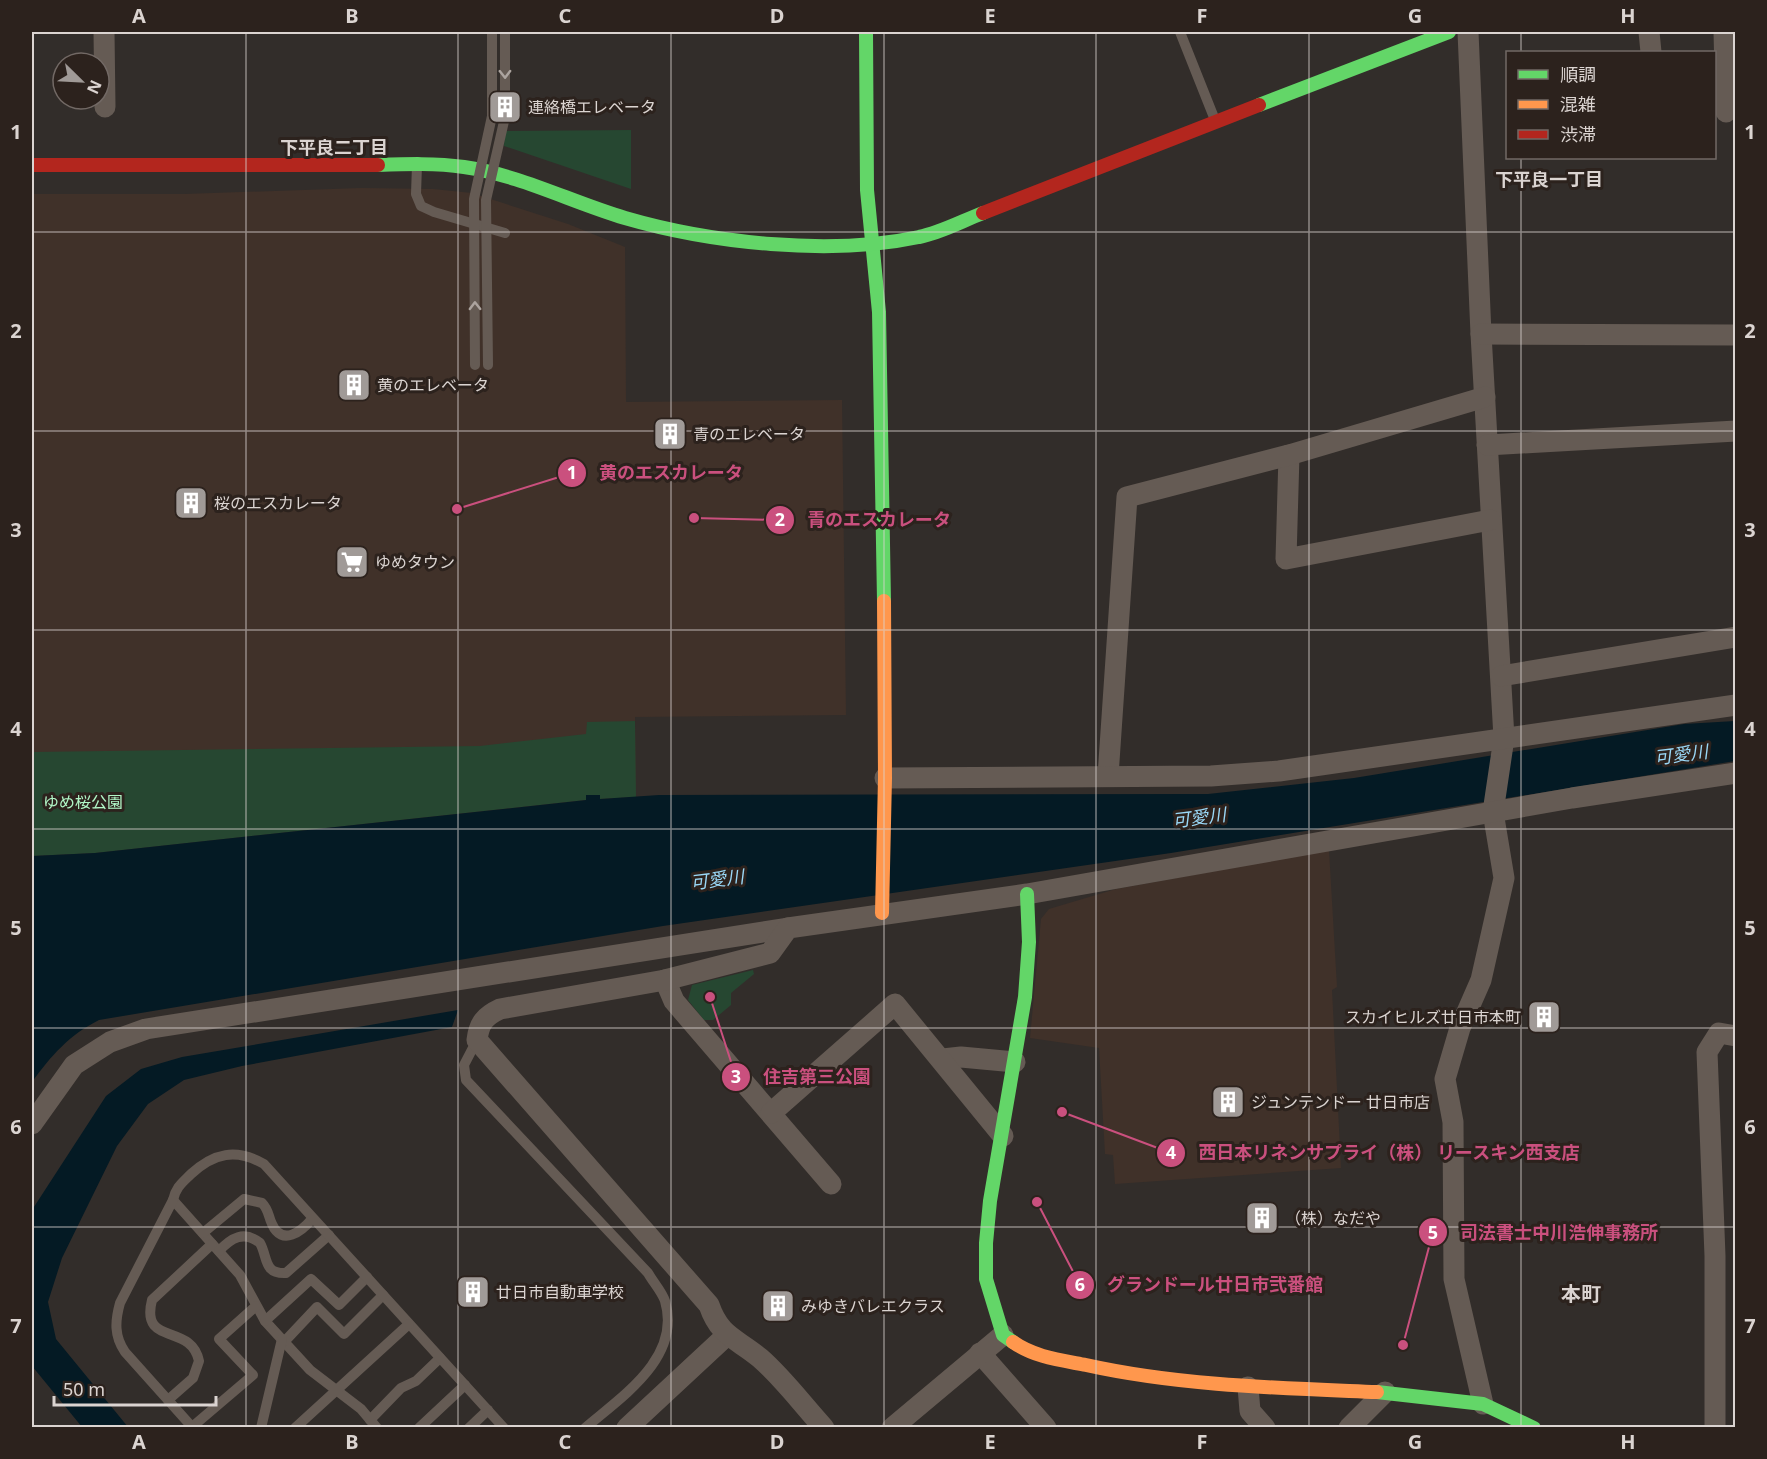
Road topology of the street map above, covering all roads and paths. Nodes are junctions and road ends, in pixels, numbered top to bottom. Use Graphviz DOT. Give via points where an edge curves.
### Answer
graph roads {
  1 [pos="104,32"];
  2 [pos="492,32"];
  3 [pos="505,32"];
  4 [pos="866,32"];
  5 [pos="1180,32"];
  6 [pos="1449,32"];
  7 [pos="1468,32"];
  8 [pos="1649,32"];
  9 [pos="1724,32"];
  10 [pos="104,51"];
  11 [pos="1651,51"];
  12 [pos="1726,112"];
  13 [pos="1217,124"];
  14 [pos="417,164"];
  15 [pos="32,165"];
  16 [pos="505,233"];
  17 [pos="870,245"];
  18 [pos="1481,334"];
  19 [pos="1736,335"];
  20 [pos="475,365"];
  21 [pos="488,365"];
  22 [pos="1485,397"];
  23 [pos="1736,431"];
  24 [pos="1487,445"];
  25 [pos="1289,455"];
  26 [pos="1491,520"];
  27 [pos="1736,638"];
  28 [pos="1501,676"];
  29 [pos="1736,705"];
  30 [pos="1503,742"];
  31 [pos="1736,773"];
  32 [pos="1108,776"];
  33 [pos="885,785"];
  34 [pos="1494,803"];
  35 [pos="1027,894"];
  36 [pos="883,907"];
  37 [pos="788,928"];
  38 [pos="666,980"];
  39 [pos="1736,1036"];
  40 [pos="477,1040"];
  41 [pos="943,1059"];
  42 [pos="1015,1062"];
  43 [pos="771,1113"];
  44 [pos="32,1124"];
  45 [pos="1002,1136"];
  46 [pos="831,1184"];
  47 [pos="173,1200"];
  48 [pos="312,1219"];
  49 [pos="203,1233"];
  50 [pos="329,1235"];
  51 [pos="215,1247"];
  52 [pos="367,1277"];
  53 [pos="383,1295"];
  54 [pos="256,1305"];
  55 [pos="265,1321"];
  56 [pos="409,1324"];
  57 [pos="726,1335"];
  58 [pos="1003,1335"];
  59 [pos="284,1340"];
  60 [pos="980,1353"];
  61 [pos="440,1358"];
  62 [pos="465,1385"];
  63 [pos="1248,1387"];
  64 [pos="337,1390"];
  65 [pos="1385,1392"];
  66 [pos="168,1400"];
  67 [pos="1483,1404"];
  68 [pos="488,1410"];
  69 [pos="374,1424"];
  70 [pos="192,1427"];
  71 [pos="261,1428"];
  72 [pos="295,1428"];
  73 [pos="419,1428"];
  74 [pos="470,1428"];
  75 [pos="504,1428"];
  76 [pos="585,1428"];
  77 [pos="627,1428"];
  78 [pos="824,1428"];
  79 [pos="892,1428"];
  80 [pos="1046,1428"];
  81 [pos="1265,1428"];
  82 [pos="1349,1428"];
  83 [pos="1533,1428"];
  84 [pos="1715,1428"];
  1 -- 10 [label="street"];
  20 -- 2 [label="lane, one-way, bridge" via="474,199 492,117"];
  3 -- 21 [label="lane, one-way, bridge" via="505,117 486,200"];
  4 -- 17 [label="street"];
  5 -- 13 [label="lane"];
  6 -- 13 [label="street"];
  7 -- 18 [label="street"];
  8 -- 11 [label="street"];
  9 -- 12 [label="street"];
  13 -- 17 [label="street" via="920,237"];
  14 -- 15 [label="street"];
  14 -- 16 [label="lane" via="416,194 421,206"];
  14 -- 17 [label="street" via="498,173 625,218 689,235 771,244"];
  17 -- 33 [label="street" via="879,312"];
  18 -- 19 [label="street"];
  18 -- 22 [label="street"];
  22 -- 24 [label="street"];
  22 -- 25 [label="street"];
  23 -- 24 [label="street"];
  24 -- 26 [label="street"];
  25 -- 26 [label="street" via="1286,559"];
  25 -- 32 [label="street" via="1127,497"];
  26 -- 28 [label="street"];
  27 -- 28 [label="street"];
  28 -- 30 [label="street"];
  29 -- 30 [label="street"];
  30 -- 32 [label="street" via="1280,771"];
  30 -- 34 [label="street"];
  31 -- 34 [label="street"];
  32 -- 33 [label="street"];
  33 -- 36 [label="street"];
  34 -- 35 [label="street"];
  34 -- 67 [label="street" via="1504,878 1482,980 1460,1028 1445,1079 1453,1122 1454,1279"];
  35 -- 36 [label="street"];
  35 -- 42 [label="street" via="1029,942"];
  36 -- 37 [label="street"];
  37 -- 38 [label="street" via="770,953"];
  37 -- 44 [label="street" via="146,1029 110,1042 74,1065"];
  38 -- 40 [label="street" via="500,1009 486,1015 478,1028"];
  38 -- 43 [label="street" via="674,1001"];
  39 -- 84 [label="street" via="1719,1033 1707,1052 1715,1256"];
  40 -- 57 [label="street" via="709,1305"];
  40 -- 76 [label="lane" via="464,1065 466,1080 648,1273 664,1300 668,1319 663,1348 650,1370"];
  41 -- 42 [label="street"];
  41 -- 43 [label="street" via="895,1004"];
  41 -- 45 [label="street"];
  42 -- 45 [label="street"];
  43 -- 46 [label="street"];
  45 -- 58 [label="street" via="990,1202 986,1279"];
  47 -- 48 [label="lane" via="175,1189 204,1162 241,1154 264,1164"];
  47 -- 49 [label="lane"];
  47 -- 66 [label="lane" via="120,1303 116,1330 125,1352"];
  48 -- 49 [label="lane" via="298,1234 286,1236 272,1226 262,1203 244,1199"];
  48 -- 50 [label="lane"];
  49 -- 51 [label="lane"];
  50 -- 51 [label="lane" via="286,1273 268,1267 260,1243 248,1236"];
  50 -- 52 [label="lane"];
  51 -- 54 [label="lane" via="240,1275"];
  51 -- 66 [label="lane" via="152,1300 153,1324 166,1335 192,1343 199,1360 193,1378"];
  52 -- 53 [label="lane"];
  52 -- 55 [label="lane" via="339,1305 311,1279"];
  53 -- 56 [label="lane"];
  53 -- 59 [label="lane" via="344,1334 317,1307"];
  54 -- 55 [label="lane"];
  54 -- 70 [label="lane" via="219,1339 253,1375"];
  55 -- 59 [label="lane"];
  56 -- 61 [label="lane"];
  56 -- 64 [label="lane"];
  57 -- 77 [label="street"];
  57 -- 78 [label="street" via="759,1358"];
  58 -- 60 [label="street"];
  58 -- 63 [label="street" via="1028,1353 1065,1363 1136,1376"];
  59 -- 64 [label="lane" via="310,1370"];
  59 -- 71 [label="lane"];
  60 -- 79 [label="street"];
  60 -- 80 [label="street"];
  61 -- 62 [label="lane"];
  61 -- 69 [label="lane" via="416,1381 401,1388"];
  62 -- 68 [label="lane"];
  62 -- 73 [label="lane"];
  63 -- 65 [label="street"];
  63 -- 81 [label="street" via="1250,1411"];
  64 -- 69 [label="lane"];
  64 -- 72 [label="lane"];
  65 -- 67 [label="street"];
  65 -- 82 [label="street"];
  66 -- 70 [label="lane"];
  67 -- 83 [label="street"];
  68 -- 74 [label="lane"];
  68 -- 75 [label="lane"];
}
